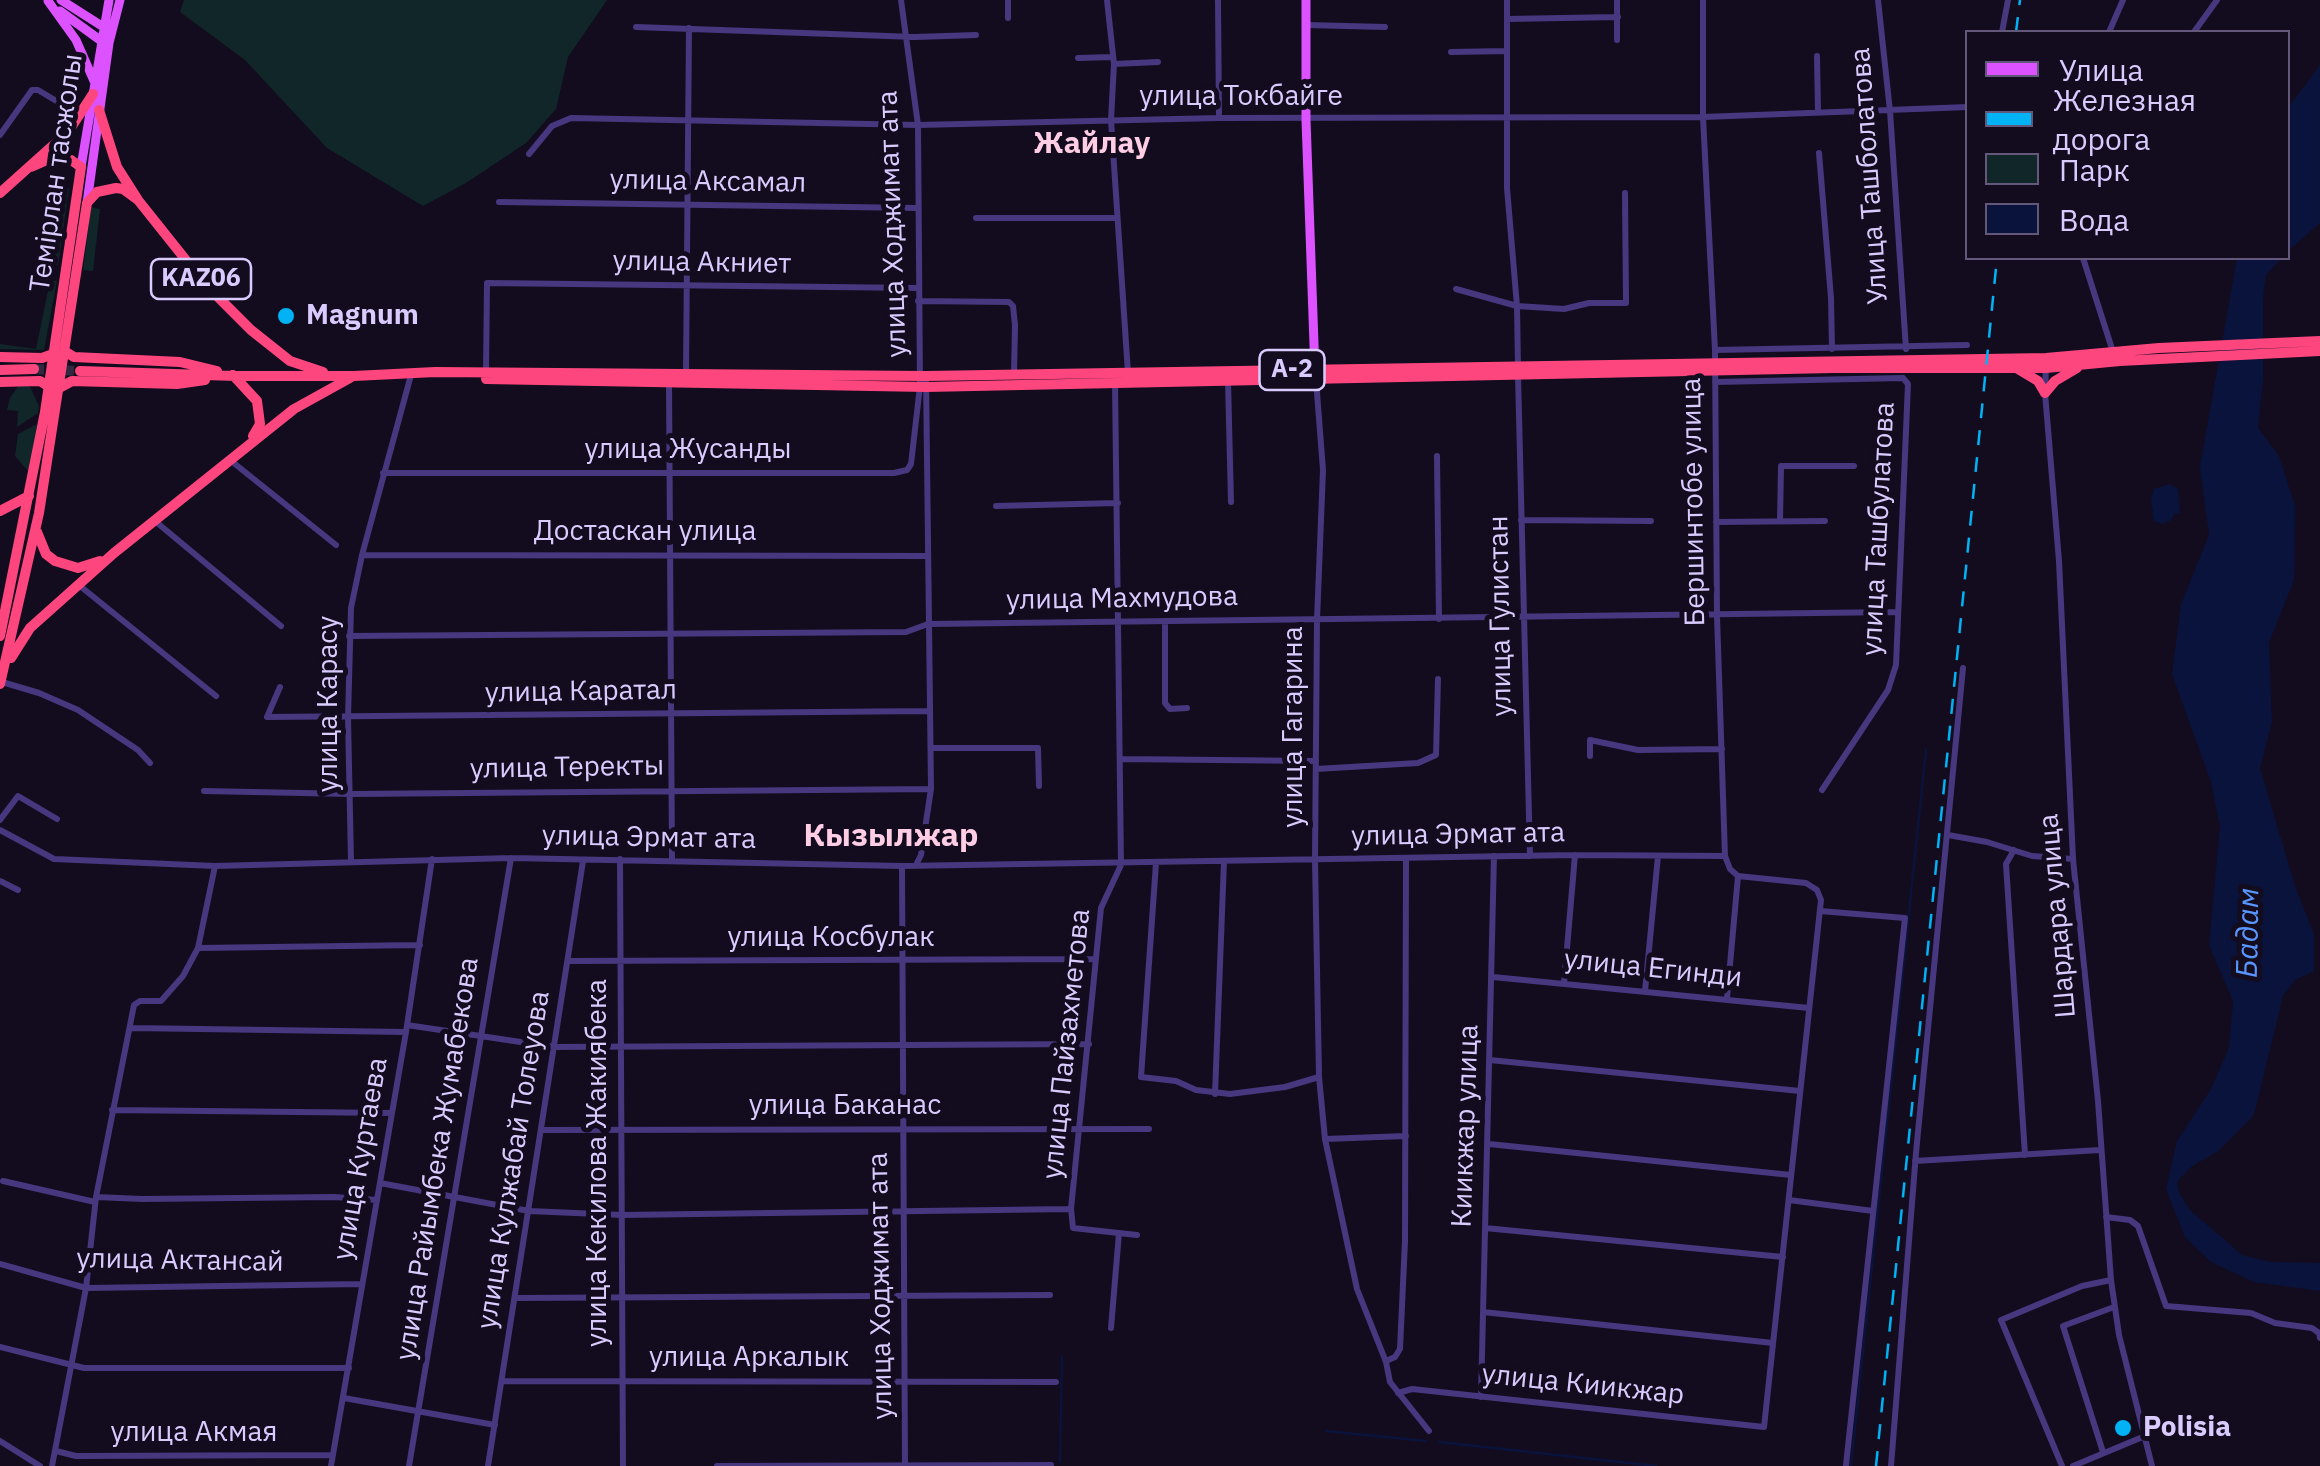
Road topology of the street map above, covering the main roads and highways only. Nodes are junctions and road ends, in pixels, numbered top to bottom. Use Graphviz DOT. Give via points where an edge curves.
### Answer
graph roads {
  1 [pos="61,0"];
  2 [pos="109,0"];
  3 [pos="120,0"];
  4 [pos="1306,0"];
  5 [pos="47,1"];
  6 [pos="107,28"];
  7 [pos="105,41"];
  8 [pos="94,89"];
  9 [pos="100,110"];
  10 [pos="31,167"];
  11 [pos="81,167"];
  12 [pos="0,194"];
  13 [pos="138,200"];
  14 [pos="87,203"];
  15 [pos="2320,341"];
  16 [pos="274,348"];
  17 [pos="2295,348"];
  18 [pos="2320,351"];
  19 [pos="2159,353"];
  20 [pos="70,355"];
  21 [pos="48,356"];
  22 [pos="0,357"];
  23 [pos="2046,363"];
  24 [pos="2082,365"];
  25 [pos="2013,367"];
  26 [pos="34,369"];
  27 [pos="0,370"];
  28 [pos="80,371"];
  29 [pos="1715,372"];
  30 [pos="451,375"];
  31 [pos="1316,375"];
  32 [pos="236,376"];
  33 [pos="263,376"];
  34 [pos="354,376"];
  35 [pos="0,382"];
  36 [pos="923,382"];
  37 [pos="55,384"];
  38 [pos="233,455"];
  39 [pos="30,495"];
  40 [pos="0,511"];
  41 [pos="36,526"];
  42 [pos="114,553"];
  43 [pos="0,636"];
  44 [pos="1,679"];
  1 -- 6 [label="main road"];
  2 -- 6 [label="main road, Темірлан тасжолы"];
  3 -- 6 [label="main road, Темірлан тасжолы"];
  4 -- 31 [label="main road, улица Гагарина"];
  5 -- 7 [label="main road"];
  5 -- 8 [label="main road" via="76,40"];
  6 -- 7 [label="main road, Темірлан тасжолы"];
  7 -- 8 [label="main road, Темірлан тасжолы"];
  7 -- 9 [label="main road, Темірлан тасжолы"];
  8 -- 10 [label="highway" via="81,116"];
  8 -- 11 [label="main road, Темірлан тасжолы"];
  9 -- 13 [label="highway" via="110,151"];
  9 -- 14 [label="main road, Темірлан тасжолы"];
  10 -- 11 [label="highway" via="54,156"];
  10 -- 12 [label="highway"];
  11 -- 21 [label="highway, Темірлан тасжолы"];
  13 -- 14 [label="highway" via="116,188 97,192"];
  13 -- 16 [label="highway, KАZ06" via="205,284"];
  14 -- 20 [label="highway, Темірлан тасжолы"];
  15 -- 17 [label="highway, A-2"];
  16 -- 33 [label="highway" via="278,364"];
  16 -- 34 [label="highway" via="301,367"];
  17 -- 18 [label="highway, A-2"];
  17 -- 19 [label="highway, A-2"];
  19 -- 23 [label="highway, A-2" via="2113,352"];
  19 -- 24 [label="highway, A-2"];
  20 -- 32 [label="highway" via="180,362"];
  20 -- 37 [label="highway, Темірлан тасжолы"];
  21 -- 22 [label="highway"];
  21 -- 37 [label="highway, Темірлан тасжолы"];
  23 -- 24 [label="highway, A-2"];
  23 -- 25 [label="highway, A-2"];
  23 -- 29 [label="highway, A-2"];
  24 -- 25 [label="highway" via="2044,393 2030,374"];
  25 -- 29 [label="highway, A-2"];
  26 -- 27 [label="highway"];
  28 -- 32 [label="highway"];
  29 -- 31 [label="highway, A-2"];
  30 -- 34 [label="highway, A-2"];
  30 -- 36 [label="highway, A-2"];
  30 -- 36 [label="highway, A-2"];
  31 -- 36 [label="highway, A-2" via="1228,382"];
  31 -- 36 [label="highway, A-2" via="1014,375"];
  32 -- 33 [label="highway"];
  32 -- 37 [label="highway" via="177,384"];
  32 -- 38 [label="highway" via="260,412 255,434"];
  33 -- 34 [label="highway, A-2"];
  34 -- 38 [label="highway" via="314,395"];
  35 -- 37 [label="highway"];
  37 -- 39 [label="highway"];
  37 -- 41 [label="highway"];
  38 -- 42 [label="highway"];
  39 -- 40 [label="highway"];
  39 -- 43 [label="highway"];
  41 -- 42 [label="highway" via="46,554 66,566 94,565"];
  41 -- 44 [label="highway"];
  42 -- 44 [label="highway" via="30,628"];
}
